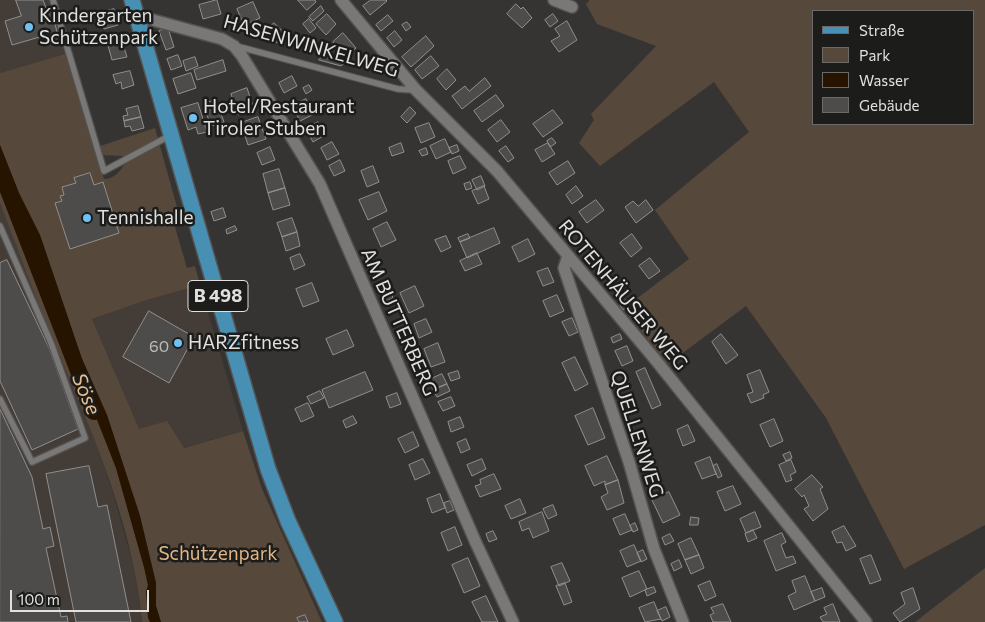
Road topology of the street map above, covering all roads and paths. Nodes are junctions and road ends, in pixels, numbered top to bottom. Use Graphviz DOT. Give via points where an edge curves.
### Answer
graph roads {
  1 [pos="52,0"];
  2 [pos="132,0"];
  3 [pos="341,0"];
  4 [pos="554,0"];
  5 [pos="572,7"];
  6 [pos="138,19"];
  7 [pos="234,46"];
  8 [pos="416,90"];
  9 [pos="171,135"];
  10 [pos="0,228"];
  11 [pos="568,256"];
  12 [pos="0,399"];
  13 [pos="335,622"];
  14 [pos="513,622"];
  15 [pos="684,622"];
  16 [pos="866,622"];
  1 -- 9 [label="lane" via="104,171"];
  2 -- 6 [label="main road, B 498"];
  3 -- 8 [label="street, ROTENHÄUSER WEG"];
  4 -- 5 [label="street"];
  6 -- 7 [label="street, HASENWINKELWEG" via="149,19 222,39"];
  6 -- 9 [label="main road, B 498"];
  7 -- 8 [label="lane, HASENWINKELWEG" via="398,89"];
  7 -- 14 [label="street, AM BUTTERBERG" via="320,184"];
  8 -- 11 [label="street, ROTENHÄUSER WEG" via="497,171"];
  9 -- 13 [label="main road, B 498" via="277,495"];
  10 -- 12 [label="lane" via="51,343 85,438 32,462"];
  11 -- 15 [label="street, QUELLENWEG" via="564,268 629,462 654,549"];
  11 -- 16 [label="street, ROTENHÄUSER WEG"];
}
